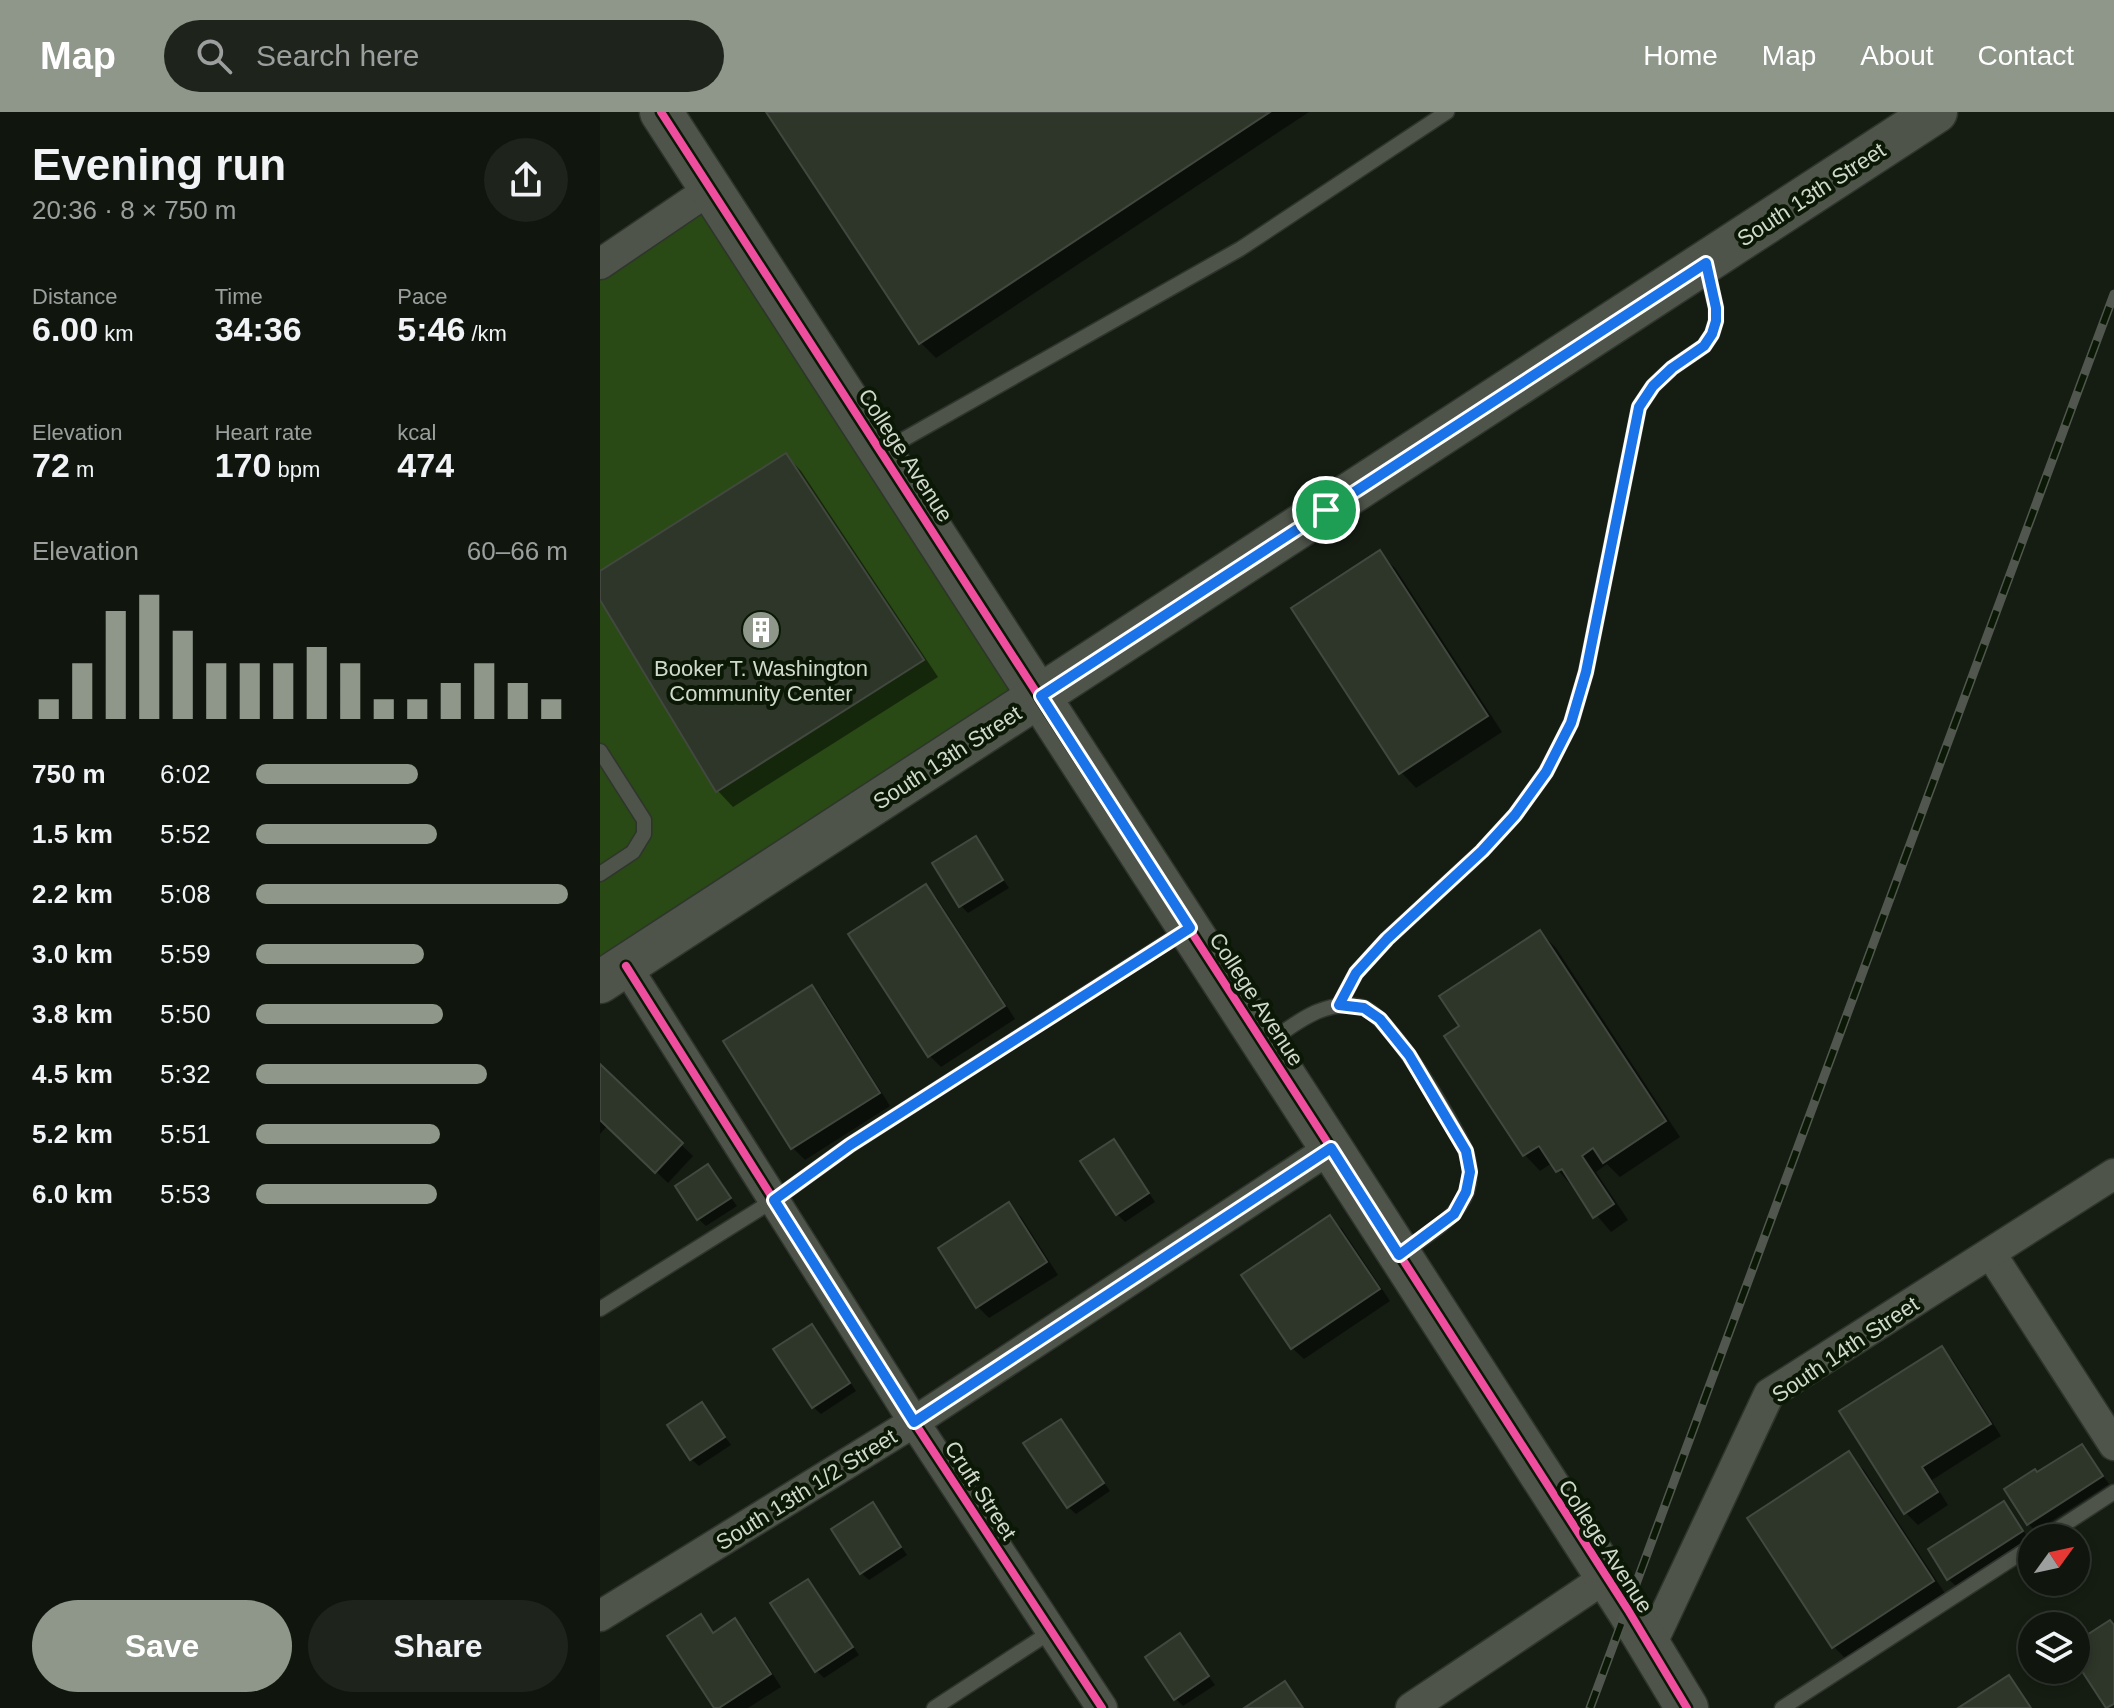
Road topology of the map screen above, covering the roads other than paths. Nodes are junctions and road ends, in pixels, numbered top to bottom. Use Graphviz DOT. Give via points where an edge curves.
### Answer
graph roads {
  1 [pos="661,112"];
  2 [pos="1447,112"];
  3 [pos="1936,112"];
  4 [pos="712,188"];
  5 [pos="1706,263"];
  6 [pos="600,264"];
  7 [pos="882,451"];
  8 [pos="1041,696"];
  9 [pos="600,751"];
  10 [pos="600,874"];
  11 [pos="1190,928"];
  12 [pos="613,974"];
  13 [pos="1339,1005"];
  14 [pos="1265,1045"];
  15 [pos="1331,1148"];
  16 [pos="2114,1174"];
  17 [pos="774,1200"];
  18 [pos="1991,1254"];
  19 [pos="1399,1255"];
  20 [pos="600,1309"];
  21 [pos="914,1422"];
  22 [pos="2114,1445"];
  23 [pos="2114,1492"];
  24 [pos="2065,1524"];
  25 [pos="2018,1555"];
  26 [pos="1605,1578"];
  27 [pos="600,1616"];
  28 [pos="1052,1631"];
  29 [pos="1649,1649"];
  30 [pos="934,1708"];
  31 [pos="1102,1708"];
  32 [pos="1411,1708"];
  33 [pos="1687,1708"];
  34 [pos="1782,1708"];
  1 -- 4 [label="street, College Avenue"];
  2 -- 7 [label="lane" via="1240,249"];
  3 -- 5 [label="street, South 13th Street"];
  4 -- 6 [label="street"];
  4 -- 7 [label="street, College Avenue"];
  5 -- 8 [label="street, South 13th Street"];
  5 -- 13 [label="lane" via="1716,321 1704,346 1672,368 1639,407 1571,723 1546,772 1515,815 1387,939 1356,973"];
  7 -- 8 [label="street, College Avenue"];
  8 -- 11 [label="street, College Avenue"];
  8 -- 12 [label="street, South 13th Street"];
  9 -- 10 [label="lane" via="644,820 644,834 633,852"];
  11 -- 14 [label="street, College Avenue"];
  11 -- 17 [label="lane" via="850,1145"];
  12 -- 17 [label="street, Cruft Street"];
  13 -- 14 [label="lane" via="1309,1014"];
  13 -- 19 [label="lane" via="1364,1008 1380,1019 1409,1055 1466,1151 1470,1172 1454,1214"];
  14 -- 15 [label="street, College Avenue"];
  15 -- 19 [label="street, College Avenue"];
  15 -- 21 [label="street, South 13th 1/2 Street"];
  16 -- 18 [label="street, South 14th Street"];
  17 -- 20 [label="lane"];
  17 -- 21 [label="street, Cruft Street"];
  18 -- 22 [label="street"];
  18 -- 29 [label="street, South 14th Street" via="1769,1394"];
  19 -- 26 [label="street, College Avenue"];
  21 -- 27 [label="street, South 13th 1/2 Street"];
  21 -- 28 [label="street, Cruft Street"];
  23 -- 24 [label="lane"];
  25 -- 34 [label="lane"];
  26 -- 29 [label="street, College Avenue"];
  26 -- 32 [label="street"];
  28 -- 30 [label="lane"];
  28 -- 31 [label="street, Cruft Street"];
  29 -- 33 [label="street, College Avenue"];
}
